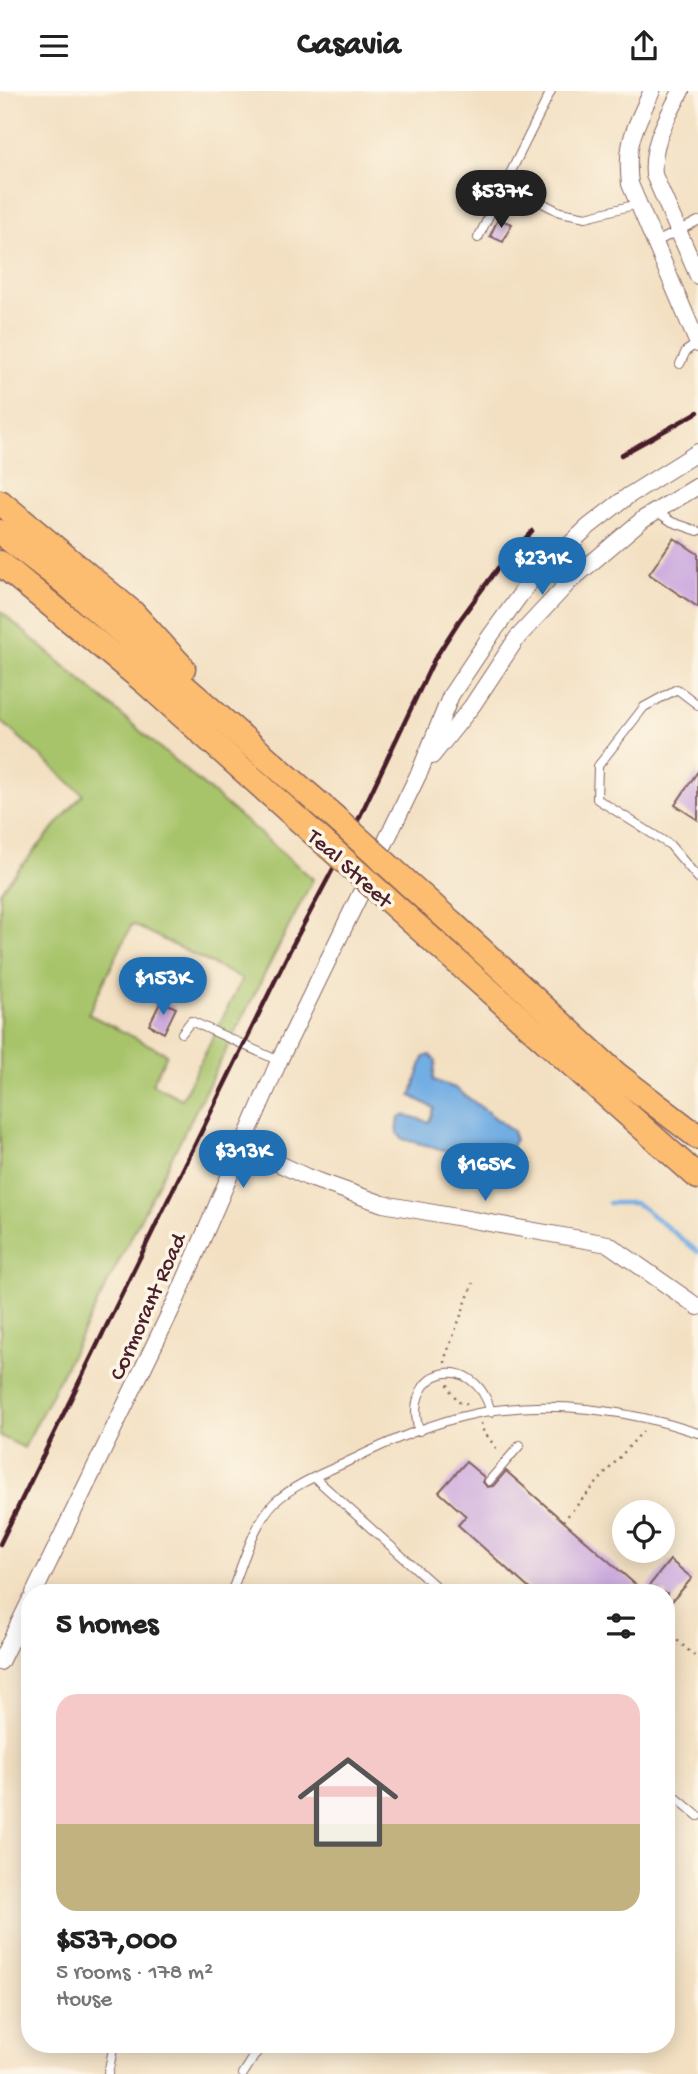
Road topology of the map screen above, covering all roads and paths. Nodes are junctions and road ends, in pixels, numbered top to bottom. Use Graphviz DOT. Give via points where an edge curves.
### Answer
graph roads {
  1 [pos="551,91"];
  2 [pos="652,91"];
  3 [pos="681,91"];
  4 [pos="505,184"];
  5 [pos="638,204"];
  6 [pos="698,221"];
  7 [pos="679,231"];
  8 [pos="478,239"];
  9 [pos="654,243"];
  10 [pos="698,276"];
  11 [pos="698,343"];
  12 [pos="680,364"];
  13 [pos="698,452"];
  14 [pos="698,486"];
  15 [pos="0,502"];
  16 [pos="656,512"];
  17 [pos="698,531"];
  18 [pos="0,532"];
  19 [pos="0,563"];
  20 [pos="0,577"];
  21 [pos="145,682"];
  22 [pos="698,705"];
  23 [pos="265,756"];
  24 [pos="420,771"];
  25 [pos="698,878"];
  26 [pos="182,1033"];
  27 [pos="279,1061"];
  28 [pos="698,1137"];
  29 [pos="242,1146"];
  30 [pos="698,1177"];
  31 [pos="698,1307"];
  32 [pos="491,1412"];
  33 [pos="419,1431"];
  34 [pos="643,1431"];
  35 [pos="698,1433"];
  36 [pos="520,1445"];
  37 [pos="315,1478"];
  38 [pos="489,1481"];
  39 [pos="563,1521"];
  40 [pos="38,1584"];
  41 [pos="235,1584"];
  42 [pos="433,1584"];
  43 [pos="21,1619"];
  44 [pos="675,1638"];
  45 [pos="698,1658"];
  46 [pos="0,1662"];
  47 [pos="675,1797"];
  48 [pos="698,1816"];
  49 [pos="112,2053"];
  50 [pos="256,2053"];
  51 [pos="108,2074"];
  52 [pos="243,2074"];
  1 -- 4 [label="lane"];
  2 -- 5 [label="street" via="632,132 627,159"];
  3 -- 7 [label="street" via="652,158 654,175"];
  4 -- 5 [label="lane" via="561,212 586,217"];
  4 -- 8 [label="lane"];
  5 -- 9 [label="street"];
  6 -- 7 [label="lane"];
  7 -- 9 [label="lane"];
  7 -- 10 [label="street"];
  9 -- 11 [label="street"];
  11 -- 12 [label="lane" via="686,351"];
  13 -- 24 [label="street, Cormorant Road" via="598,519 528,584 451,695"];
  14 -- 16 [label="street, Cormorant Road"];
  15 -- 23 [label="main road" via="133,613"];
  16 -- 17 [label="lane"];
  16 -- 24 [label="street, Cormorant Road" via="569,582 517,638 472,706"];
  18 -- 23 [label="main road, Teal Street"];
  19 -- 21 [label="main road, Teal Street"];
  20 -- 21 [label="main road"];
  21 -- 30 [label="main road, Teal Street, bridge"];
  22 -- 25 [label="lane" via="677,689 644,707 598,766 597,799 670,845"];
  23 -- 28 [label="main road, Teal Street, bridge" via="616,1074"];
  24 -- 27 [label="street, Cormorant Road"];
  26 -- 27 [label="lane" via="191,1021"];
  27 -- 29 [label="street, Cormorant Road"];
  29 -- 31 [label="street" via="307,1177 383,1204 608,1244"];
  29 -- 40 [label="street, Cormorant Road" via="177,1297"];
  32 -- 33 [label="lane"];
  32 -- 33 [label="lane" via="479,1385 460,1373 447,1373 427,1380 417,1396"];
  32 -- 35 [label="lane" via="561,1408 633,1415"];
  33 -- 37 [label="lane"];
  34 -- 39 [label="path"];
  36 -- 38 [label="lane"];
  37 -- 41 [label="lane" via="274,1504 260,1523"];
  37 -- 42 [label="lane"];
  43 -- 46 [label="street"];
  44 -- 45 [label="path"];
  47 -- 48 [label="lane"];
  49 -- 51 [label="lane"];
  50 -- 52 [label="lane"];
}
